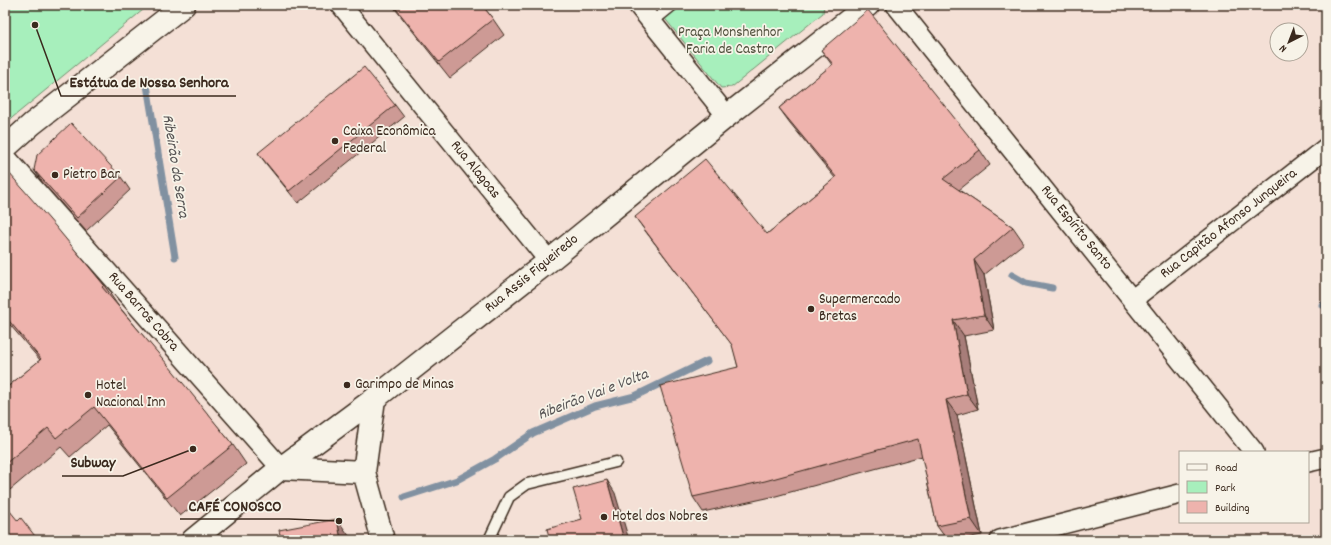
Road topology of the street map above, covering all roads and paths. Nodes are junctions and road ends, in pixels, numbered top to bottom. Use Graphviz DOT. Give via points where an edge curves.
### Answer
graph roads {
  1 [pos="184,5"];
  2 [pos="341,5"];
  3 [pos="638,5"];
  4 [pos="673,5"];
  5 [pos="868,5"];
  6 [pos="896,5"];
  7 [pos="652,22"];
  8 [pos="728,116"];
  9 [pos="5,148"];
  10 [pos="1326,148"];
  11 [pos="5,156"];
  12 [pos="549,261"];
  13 [pos="1133,299"];
  14 [pos="374,399"];
  15 [pos="1253,451"];
  16 [pos="1326,458"];
  17 [pos="616,462"];
  18 [pos="1309,462"];
  19 [pos="281,468"];
  20 [pos="364,472"];
  21 [pos="1179,494"];
  22 [pos="1023,537"];
  23 [pos="193,540"];
  24 [pos="383,540"];
  25 [pos="490,540"];
  26 [pos="1000,540"];
  1 -- 9 [label="street"];
  2 -- 12 [label="street, Rua Alagoas"];
  3 -- 7 [label="street"];
  4 -- 7 [label="lane"];
  5 -- 8 [label="street, Rua Assis Figueiredo"];
  6 -- 13 [label="street, Rua Espírito Santo"];
  7 -- 8 [label="street"];
  8 -- 12 [label="street, Rua Assis Figueiredo"];
  10 -- 13 [label="street, Rua Capitão Afonso Junqueira"];
  11 -- 19 [label="street, Rua Barros Cobra"];
  12 -- 14 [label="street, Rua Assis Figueiredo"];
  13 -- 15 [label="street, Rua Espírito Santo"];
  14 -- 19 [label="street, Rua Assis Figueiredo"];
  14 -- 20 [label="street"];
  16 -- 18 [label="street"];
  17 -- 25 [label="lane" via="527,484 509,497"];
  19 -- 20 [label="street"];
  19 -- 23 [label="street, Rua Assis Figueiredo"];
  20 -- 24 [label="street"];
  21 -- 22 [label="street"];
  22 -- 26 [label="street"];
}
